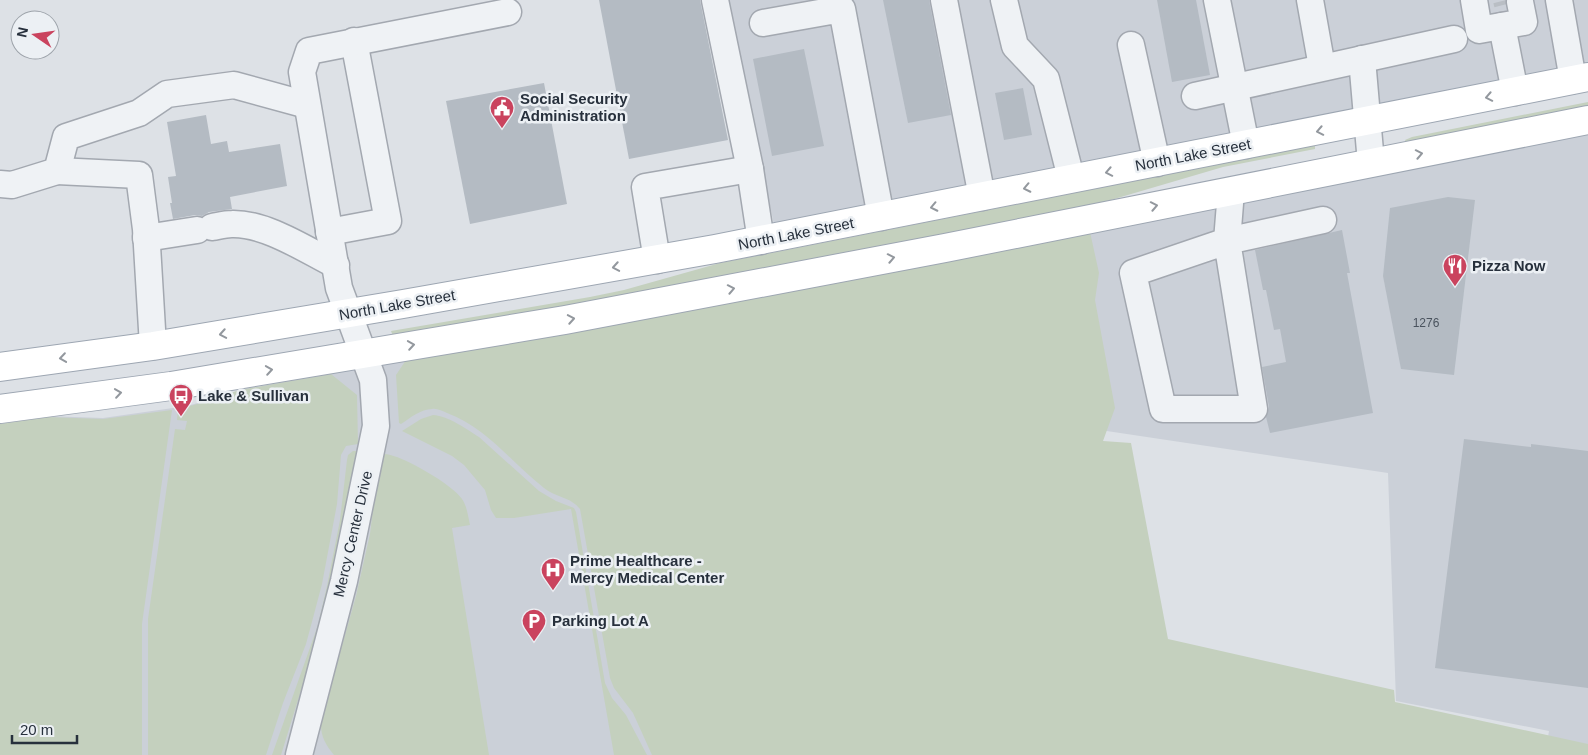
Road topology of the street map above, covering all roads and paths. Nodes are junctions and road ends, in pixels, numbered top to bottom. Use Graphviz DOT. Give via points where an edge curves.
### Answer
graph roads {
  1 [pos="715,0"];
  2 [pos="944,0"];
  3 [pos="1004,0"];
  4 [pos="1217,0"];
  5 [pos="1310,0"];
  6 [pos="1474,0"];
  7 [pos="1559,0"];
  8 [pos="508,12"];
  9 [pos="763,23"];
  10 [pos="1454,39"];
  11 [pos="354,41"];
  12 [pos="1131,45"];
  13 [pos="1362,59"];
  14 [pos="1322,67"];
  15 [pos="1580,79"];
  16 [pos="1236,86"];
  17 [pos="1515,92"];
  18 [pos="1195,96"];
  19 [pos="308,105"];
  20 [pos="1588,120"];
  21 [pos="1368,122"];
  22 [pos="1246,145"];
  23 [pos="1156,163"];
  24 [pos="1371,163"];
  25 [pos="750,169"];
  26 [pos="57,171"];
  27 [pos="1072,178"];
  28 [pos="0,184"];
  29 [pos="1231,191"];
  30 [pos="982,197"];
  31 [pos="882,217"];
  32 [pos="1323,220"];
  33 [pos="329,232"];
  34 [pos="146,238"];
  35 [pos="761,241"];
  36 [pos="1227,241"];
  37 [pos="657,260"];
  38 [pos="336,265"];
  39 [pos="348,314"];
  40 [pos="153,346"];
  41 [pos="363,353"];
  42 [pos="0,366"];
  43 [pos="0,409"];
  44 [pos="299,755"];
  1 -- 25 [label="street"];
  2 -- 30 [label="street"];
  3 -- 27 [label="street" via="1014,46 1046,79"];
  4 -- 16 [label="street"];
  5 -- 14 [label="street"];
  6 -- 17 [label="street" via="1480,30 1510,14"];
  7 -- 15 [label="street"];
  8 -- 11 [label="street"];
  9 -- 31 [label="street" via="842,8"];
  10 -- 13 [label="street"];
  11 -- 19 [label="street, Mercy Center Drive" via="309,51 302,72"];
  11 -- 33 [label="street" via="388,221"];
  12 -- 23 [label="street"];
  13 -- 14 [label="street"];
  13 -- 21 [label="street"];
  14 -- 16 [label="street"];
  15 -- 17 [label="main road, North Lake Street"];
  16 -- 18 [label="street"];
  16 -- 22 [label="street"];
  17 -- 21 [label="main road, North Lake Street, one-way"];
  19 -- 26 [label="street" via="234,85 167,94 139,113 66,137"];
  19 -- 33 [label="street, Mercy Center Drive"];
  24 -- 20 [label="main road, one-way"];
  21 -- 22 [label="main road, North Lake Street, one-way"];
  21 -- 24 [label="street"];
  22 -- 23 [label="main road, North Lake Street"];
  23 -- 27 [label="main road, North Lake Street, one-way"];
  24 -- 29 [label="main road"];
  25 -- 35 [label="street"];
  25 -- 37 [label="street" via="645,187"];
  26 -- 28 [label="street" via="12,184"];
  26 -- 34 [label="street" via="139,175"];
  27 -- 30 [label="main road, North Lake Street, one-way"];
  29 -- 36 [label="street"];
  41 -- 29 [label="main road, one-way" via="667,301"];
  30 -- 31 [label="main road, North Lake Street, one-way"];
  31 -- 35 [label="main road, North Lake Street"];
  32 -- 36 [label="street"];
  33 -- 38 [label="street, Mercy Center Drive"];
  34 -- 38 [label="street" via="232,224 256,227"];
  34 -- 40 [label="street"];
  35 -- 37 [label="main road, North Lake Street"];
  36 -- 36 [label="street" via="1133,273 1163,409 1254,409"];
  37 -- 39 [label="main road, North Lake Street, one-way"];
  38 -- 39 [label="street, Mercy Center Drive" via="339,288"];
  39 -- 40 [label="main road, North Lake Street, one-way"];
  39 -- 41 [label="street, Mercy Center Drive"];
  40 -- 42 [label="main road, North Lake Street, one-way"];
  43 -- 41 [label="main road, one-way" via="171,386"];
  41 -- 44 [label="street, Mercy Center Drive" via="373,380 376,426 344,581"];
}
